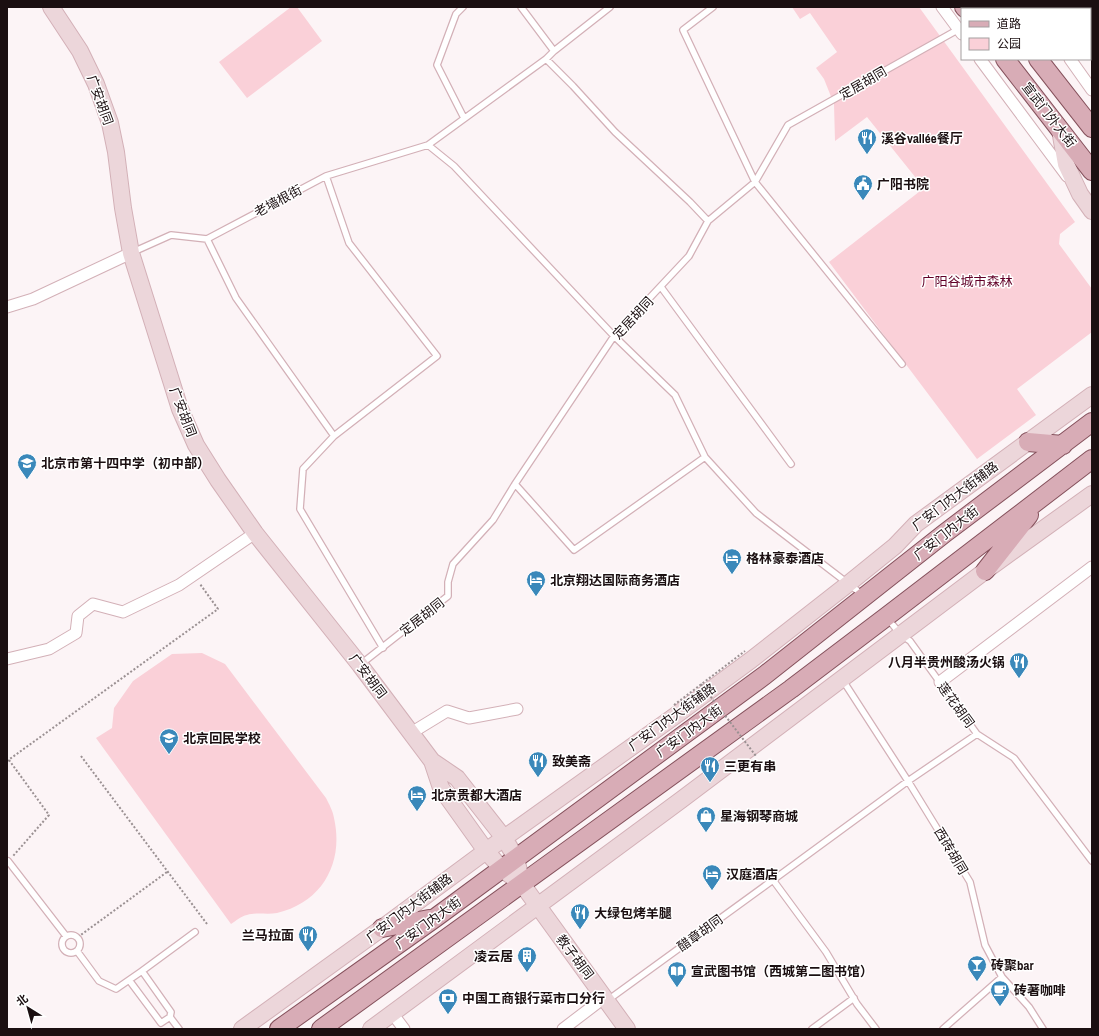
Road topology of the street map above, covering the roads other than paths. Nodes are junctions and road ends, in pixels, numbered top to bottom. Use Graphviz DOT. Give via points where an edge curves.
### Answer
graph roads {
  1 [pos="51,7"];
  2 [pos="463,7"];
  3 [pos="521,7"];
  4 [pos="609,7"];
  5 [pos="713,7"];
  6 [pos="942,7"];
  7 [pos="961,30"];
  8 [pos="554,50"];
  9 [pos="546,59"];
  10 [pos="981,60"];
  11 [pos="1006,60"];
  12 [pos="1039,60"];
  13 [pos="1071,60"];
  14 [pos="1092,90"];
  15 [pos="464,118"];
  16 [pos="1090,125"];
  17 [pos="1060,130"];
  18 [pos="428,145"];
  19 [pos="1092,171"];
  20 [pos="326,176"];
  21 [pos="755,182"];
  22 [pos="1080,194"];
  23 [pos="1092,211"];
  24 [pos="708,221"];
  25 [pos="207,239"];
  26 [pos="131,253"];
  27 [pos="661,287"];
  28 [pos="7,307"];
  29 [pos="614,336"];
  30 [pos="902,364"];
  31 [pos="1092,395"];
  32 [pos="1092,422"];
  33 [pos="334,436"];
  34 [pos="1028,442"];
  35 [pos="1062,445"];
  36 [pos="705,457"];
  37 [pos="1092,459"];
  38 [pos="791,464"];
  39 [pos="515,484"];
  40 [pos="1046,494"];
  41 [pos="1092,494"];
  42 [pos="255,533"];
  43 [pos="1092,567"];
  44 [pos="985,571"];
  45 [pos="848,584"];
  46 [pos="864,596"];
  47 [pos="886,617"];
  48 [pos="901,635"];
  49 [pos="383,648"];
  50 [pos="7,659"];
  51 [pos="360,665"];
  52 [pos="841,679"];
  53 [pos="940,682"];
  54 [pos="517,709"];
  55 [pos="411,733"];
  56 [pos="977,734"];
  57 [pos="432,760"];
  58 [pos="908,781"];
  59 [pos="504,838"];
  60 [pos="486,851"];
  61 [pos="516,858"];
  62 [pos="8,861"];
  63 [pos="1092,861"];
  64 [pos="502,869"];
  65 [pos="773,880"];
  66 [pos="522,884"];
  67 [pos="537,906"];
  68 [pos="435,918"];
  69 [pos="382,928"];
  70 [pos="196,932"];
  71 [pos="66,936"];
  72 [pos="76,951"];
  73 [pos="142,972"];
  74 [pos="1002,978"];
  75 [pos="129,980"];
  76 [pos="854,998"];
  77 [pos="606,999"];
  78 [pos="392,1013"];
  79 [pos="170,1016"];
  80 [pos="179,1029"];
  81 [pos="242,1029"];
  82 [pos="279,1029"];
  83 [pos="321,1029"];
  84 [pos="371,1029"];
  85 [pos="404,1029"];
  86 [pos="562,1029"];
  87 [pos="627,1029"];
  88 [pos="812,1029"];
  89 [pos="876,1029"];
  90 [pos="943,1029"];
  91 [pos="1044,1029"];
  1 -- 26 [label="street, 广安胡同" via="80,51 96,84 110,123"];
  2 -- 15 [label="lane" via="456,14 438,65"];
  3 -- 8 [label="lane"];
  4 -- 8 [label="lane, 老墙根街"];
  5 -- 21 [label="lane" via="683,30"];
  6 -- 7 [label="street"];
  7 -- 21 [label="lane, 定居胡同" via="788,125"];
  8 -- 9 [label="lane, 老墙根街"];
  9 -- 15 [label="lane, 老墙根街"];
  9 -- 24 [label="lane" via="615,132"];
  10 -- 22 [label="street"];
  11 -- 17 [label="main road, 宣武门外大街"];
  12 -- 16 [label="main road, 宣武门外大街"];
  13 -- 14 [label="street"];
  15 -- 18 [label="lane, 老墙根街"];
  17 -- 19 [label="main road, 宣武门外大街"];
  17 -- 22 [label="street" via="1066,164"];
  18 -- 20 [label="lane, 老墙根街"];
  18 -- 29 [label="lane" via="454,166"];
  20 -- 25 [label="lane, 老墙根街"];
  20 -- 33 [label="lane" via="349,243 437,356"];
  21 -- 24 [label="lane, 定居胡同"];
  21 -- 30 [label="lane"];
  22 -- 23 [label="street"];
  24 -- 27 [label="lane, 定居胡同" via="689,256"];
  25 -- 26 [label="lane" via="171,235"];
  25 -- 33 [label="lane" via="236,298"];
  26 -- 28 [label="street" via="33,299"];
  26 -- 42 [label="street, 广安胡同" via="182,415 196,445"];
  27 -- 29 [label="lane, 定居胡同"];
  27 -- 38 [label="lane"];
  29 -- 36 [label="lane" via="675,395"];
  29 -- 39 [label="lane, 定居胡同"];
  31 -- 34 [label="street, 广安门内大街辅路"];
  32 -- 35 [label="main road, 广安门内大街"];
  33 -- 49 [label="lane" via="302,469 300,509"];
  34 -- 35 [label="main road"];
  34 -- 45 [label="street, 广安门内大街辅路" via="916,524 895,546"];
  35 -- 46 [label="main road, 广安门内大街"];
  36 -- 39 [label="lane" via="574,550"];
  36 -- 45 [label="lane" via="756,513"];
  37 -- 40 [label="main road, 广安门内大街"];
  39 -- 49 [label="lane, 定居胡同" via="493,520 453,564 448,582 448,596"];
  40 -- 44 [label="main road"];
  40 -- 47 [label="main road, 广安门内大街"];
  41 -- 44 [label="street"];
  42 -- 50 [label="street" via="179,585 123,612 94,604 78,616 76,633 49,649"];
  42 -- 51 [label="street, 广安胡同"];
  43 -- 53 [label="street"];
  44 -- 48 [label="street"];
  45 -- 46 [label="lane"];
  45 -- 59 [label="street, 广安门内大街辅路" via="751,660"];
  46 -- 61 [label="main road, 广安门内大街" via="765,675"];
  47 -- 48 [label="lane, 莲花胡同"];
  47 -- 66 [label="main road, 广安门内大街"];
  48 -- 52 [label="street"];
  48 -- 53 [label="lane, 莲花胡同" via="910,641"];
  49 -- 51 [label="lane, 定居胡同"];
  51 -- 55 [label="street, 广安胡同"];
  52 -- 58 [label="lane, 西砖胡同"];
  52 -- 67 [label="street"];
  53 -- 56 [label="lane, 莲花胡同"];
  54 -- 55 [label="street" via="469,718 447,711"];
  55 -- 57 [label="street, 广安胡同"];
  56 -- 58 [label="lane, 醋章胡同"];
  56 -- 63 [label="lane, 莲花胡同" via="1014,758"];
  57 -- 59 [label="street, 广安胡同" via="457,778"];
  57 -- 60 [label="street, 广安胡同" via="441,788"];
  58 -- 65 [label="lane, 醋章胡同"];
  58 -- 74 [label="lane, 西砖胡同" via="970,882 985,945"];
  59 -- 60 [label="street, 广安门内大街辅路"];
  59 -- 61 [label="street, 广安胡同"];
  60 -- 64 [label="street, 广安胡同"];
  60 -- 69 [label="street, 广安门内大街辅路"];
  61 -- 64 [label="main road, 广安门内大街"];
  61 -- 66 [label="street, 广安胡同"];
  62 -- 71 [label="lane"];
  64 -- 66 [label="street, 广安胡同"];
  64 -- 68 [label="main road, 广安门内大街"];
  65 -- 76 [label="lane" via="826,952"];
  65 -- 77 [label="lane, 醋章胡同"];
  66 -- 67 [label="street, 教子胡同"];
  66 -- 83 [label="main road, 广安门内大街"];
  67 -- 77 [label="street, 教子胡同"];
  67 -- 78 [label="street"];
  68 -- 69 [label="main road"];
  68 -- 82 [label="main road, 广安门内大街"];
  69 -- 81 [label="street, 广安门内大街辅路"];
  70 -- 73 [label="lane"];
  71 -- 72 [label="lane" via="72,934 78,937 81,943"];
  71 -- 72 [label="lane" via="62,941 62,948 67,953"];
  72 -- 75 [label="lane" via="99,981 116,989"];
  73 -- 75 [label="lane"];
  73 -- 79 [label="lane" via="171,1012"];
  74 -- 90 [label="lane"];
  74 -- 91 [label="lane, 西砖胡同" via="1029,1007"];
  75 -- 79 [label="lane" via="161,1023"];
  76 -- 88 [label="lane"];
  76 -- 89 [label="lane"];
  77 -- 86 [label="street"];
  77 -- 87 [label="street, 教子胡同"];
  78 -- 84 [label="street"];
  78 -- 85 [label="street"];
  79 -- 80 [label="lane"];
}
